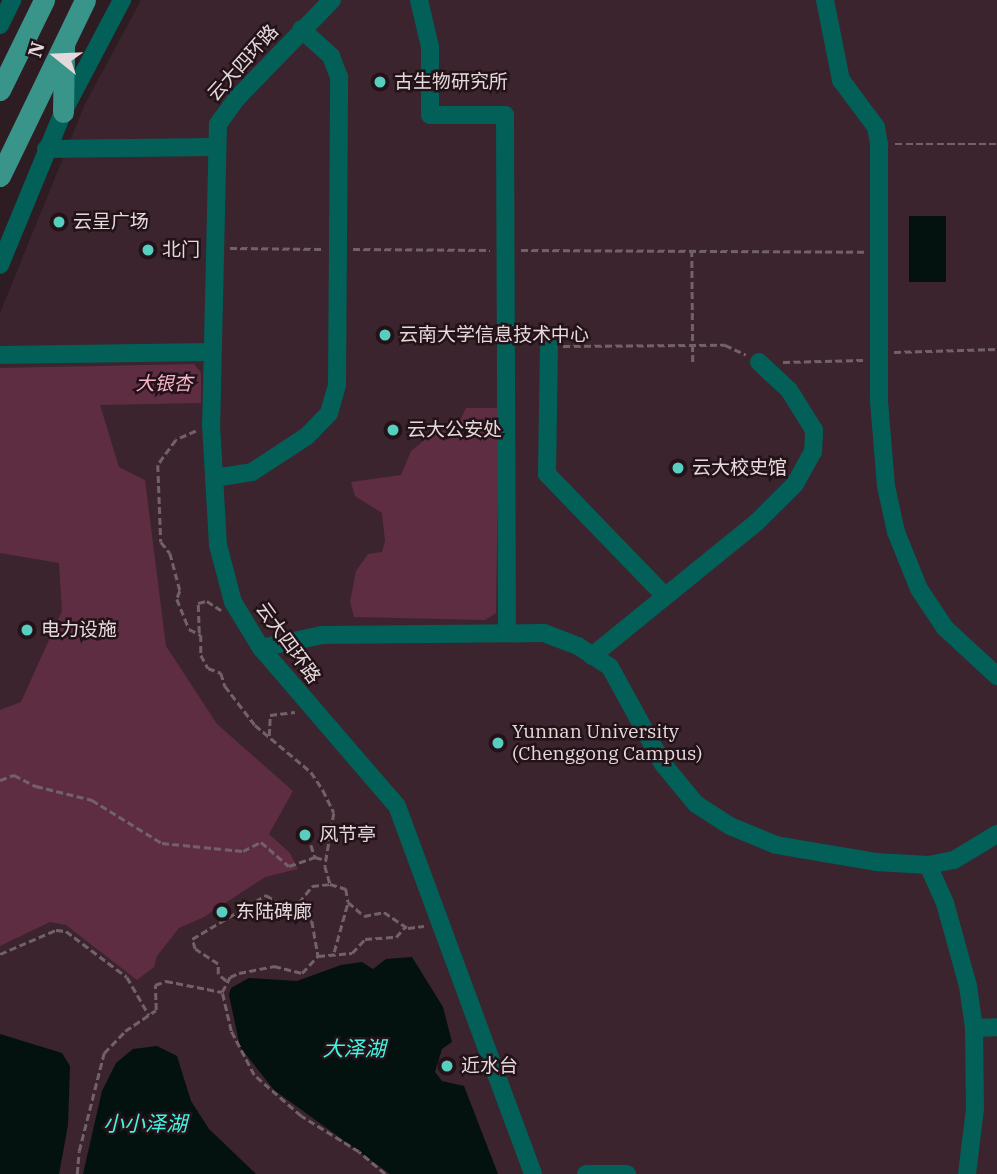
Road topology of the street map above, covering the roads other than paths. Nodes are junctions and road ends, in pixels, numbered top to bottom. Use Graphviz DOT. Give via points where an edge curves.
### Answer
graph roads {
  1 [pos="12,0"];
  2 [pos="44,0"];
  3 [pos="85,0"];
  4 [pos="122,0"];
  5 [pos="332,0"];
  6 [pos="419,0"];
  7 [pos="825,0"];
  8 [pos="0,25"];
  9 [pos="301,29"];
  10 [pos="64,39"];
  11 [pos="0,90"];
  12 [pos="63,112"];
  13 [pos="214,147"];
  14 [pos="46,149"];
  15 [pos="0,176"];
  16 [pos="0,265"];
  17 [pos="549,346"];
  18 [pos="212,352"];
  19 [pos="0,355"];
  20 [pos="759,362"];
  21 [pos="214,478"];
  22 [pos="665,596"];
  23 [pos="507,632"];
  24 [pos="261,649"];
  25 [pos="592,656"];
  26 [pos="997,676"];
  27 [pos="997,834"];
  28 [pos="928,865"];
  29 [pos="997,1027"];
  30 [pos="974,1028"];
  31 [pos="533,1174"];
  32 [pos="586,1174"];
  33 [pos="627,1174"];
  34 [pos="967,1174"];
  1 -- 8 [label="street"];
  2 -- 11 [label="main road"];
  3 -- 10 [label="main road"];
  4 -- 12 [label="street"];
  5 -- 9 [label="street, 云大四环路"];
  6 -- 23 [label="street" via="430,47 430,115 505,115"];
  7 -- 26 [label="street" via="841,80 876,127 879,144 879,401 886,486 897,532 919,589 945,628"];
  9 -- 13 [label="street, 云大四环路" via="237,98 218,124"];
  9 -- 21 [label="street" via="331,56 339,77 337,385 329,413 307,436 252,472"];
  10 -- 12 [label="main road"];
  10 -- 15 [label="main road"];
  12 -- 14 [label="street"];
  13 -- 14 [label="street"];
  13 -- 18 [label="street, 云大四环路"];
  14 -- 16 [label="street"];
  17 -- 22 [label="street" via="547,474"];
  18 -- 19 [label="street"];
  18 -- 21 [label="street, 云大四环路"];
  20 -- 22 [label="street" via="789,390 814,430 813,452 795,484"];
  21 -- 24 [label="street, 云大四环路" via="218,545 233,602"];
  22 -- 25 [label="street"];
  23 -- 24 [label="street" via="322,635"];
  23 -- 25 [label="street" via="544,633"];
  24 -- 31 [label="street, 云大四环路" via="397,806"];
  25 -- 28 [label="street" via="610,667 663,764 696,804 730,827 776,845 876,862"];
  27 -- 28 [label="street" via="954,860"];
  28 -- 30 [label="street" via="945,904 965,974"];
  29 -- 30 [label="street"];
  30 -- 34 [label="street" via="975,1109"];
  32 -- 33 [label="street"];
}
